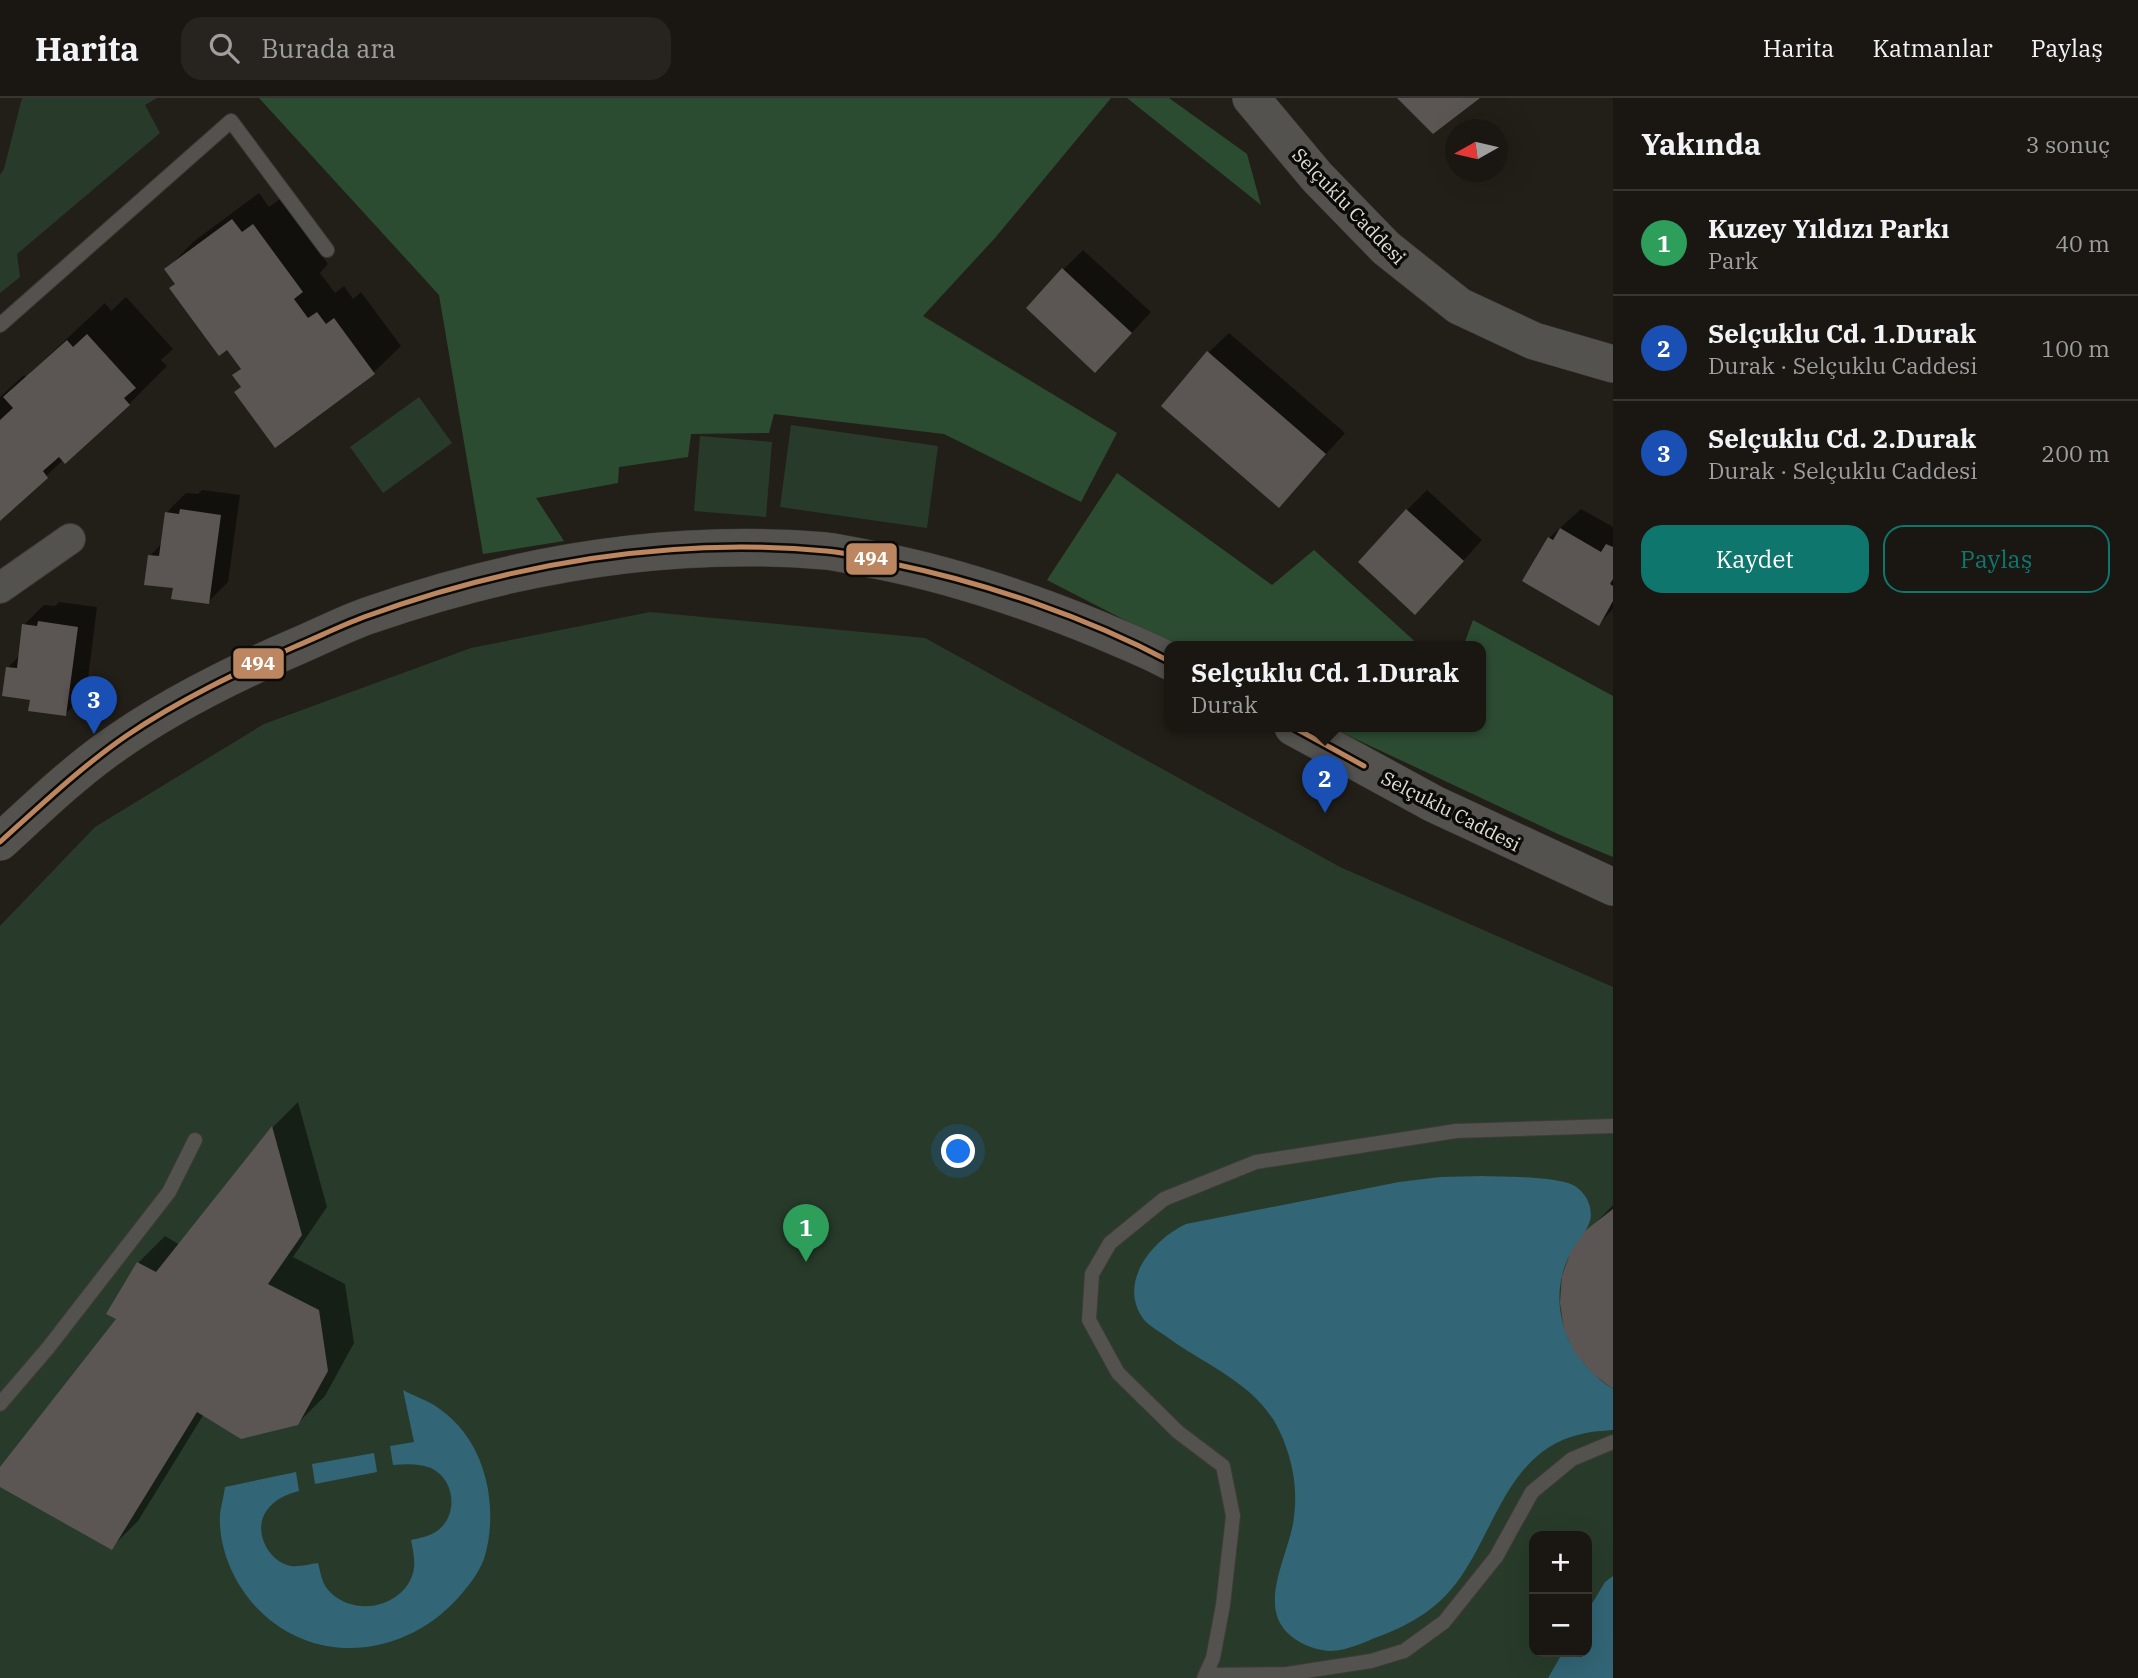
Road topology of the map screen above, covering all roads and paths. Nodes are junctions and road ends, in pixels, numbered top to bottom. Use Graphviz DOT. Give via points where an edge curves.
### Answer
graph roads {
  1 [pos="1251,98"];
  2 [pos="327,250"];
  3 [pos="0,325"];
  4 [pos="1613,364"];
  5 [pos="70,539"];
  6 [pos="0,588"];
  7 [pos="1164,659"];
  8 [pos="1302,732"];
  9 [pos="0,842"];
  10 [pos="1613,887"];
  11 [pos="1613,1126"];
  12 [pos="195,1140"];
  13 [pos="0,1404"];
  14 [pos="1613,1442"];
  15 [pos="1205,1676"];
  1 -- 4 [label="street, Selçuklu Caddesi" via="1317,177 1386,248 1459,306 1534,341"];
  2 -- 3 [label="lane" via="231,121"];
  5 -- 6 [label="street"];
  7 -- 9 [label="street" via="1053,611 978,585 829,552 698,549 602,557 510,574 366,616 222,680 106,750"];
  8 -- 10 [label="street, Selçuklu Caddesi" via="1434,804"];
  11 -- 15 [label="lane" via="1456,1131 1256,1162 1164,1199 1110,1243 1092,1274 1090,1320 1118,1373 1178,1432 1223,1466 1233,1516 1223,1605"];
  12 -- 13 [label="lane" via="170,1192"];
  14 -- 15 [label="lane" via="1572,1459 1532,1492 1496,1557 1453,1611 1404,1651 1287,1674"];
}
